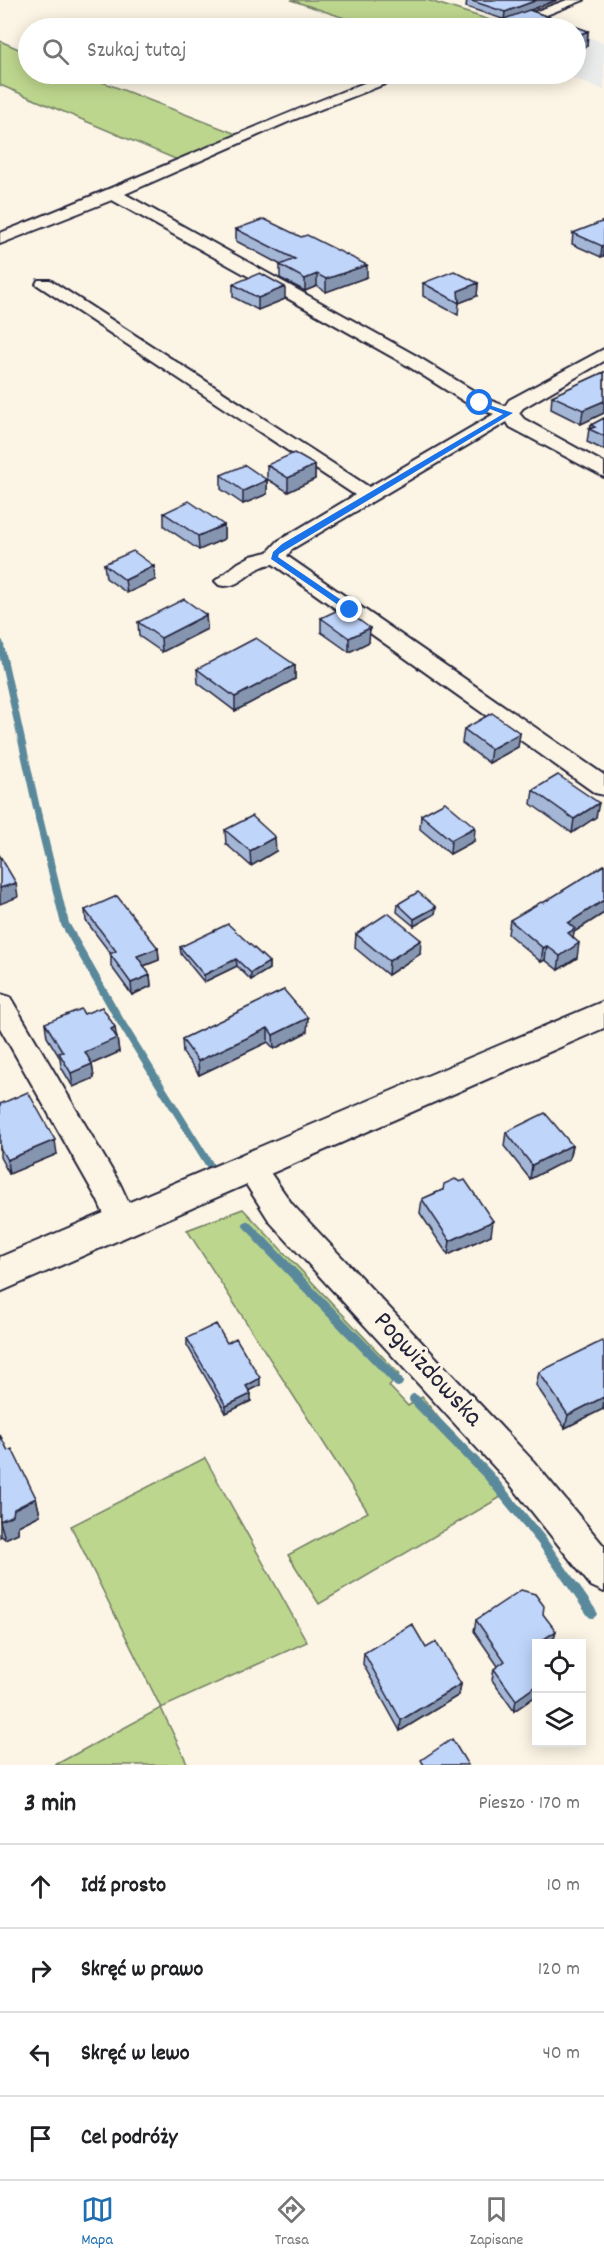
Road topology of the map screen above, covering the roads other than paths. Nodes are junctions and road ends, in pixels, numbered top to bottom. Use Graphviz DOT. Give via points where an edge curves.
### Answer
graph roads {
  1 [pos="578,0"];
  2 [pos="530,18"];
  3 [pos="373,84"];
  4 [pos="113,194"];
  5 [pos="0,239"];
  6 [pos="44,284"];
  7 [pos="604,354"];
  8 [pos="509,413"];
  9 [pos="604,471"];
  10 [pos="369,496"];
  11 [pos="274,558"];
  12 [pos="226,580"];
  13 [pos="604,788"];
  14 [pos="0,1004"];
  15 [pos="604,1014"];
  16 [pos="250,1167"];
  17 [pos="123,1223"];
  18 [pos="0,1275"];
  19 [pos="604,1574"];
  1 -- 2 [label="street"];
  3 -- 4 [label="street" via="221,145"];
  4 -- 5 [label="street"];
  4 -- 8 [label="street" via="409,359 480,403"];
  6 -- 10 [label="street"];
  7 -- 8 [label="street" via="516,404"];
  8 -- 9 [label="street" via="517,423"];
  8 -- 10 [label="street"];
  10 -- 11 [label="street" via="285,545"];
  11 -- 12 [label="street" via="260,559"];
  11 -- 13 [label="street"];
  14 -- 17 [label="street"];
  15 -- 16 [label="street"];
  16 -- 17 [label="street"];
  16 -- 19 [label="street, Pogwizdowska" via="281,1213 522,1473"];
  17 -- 18 [label="street"];
}
